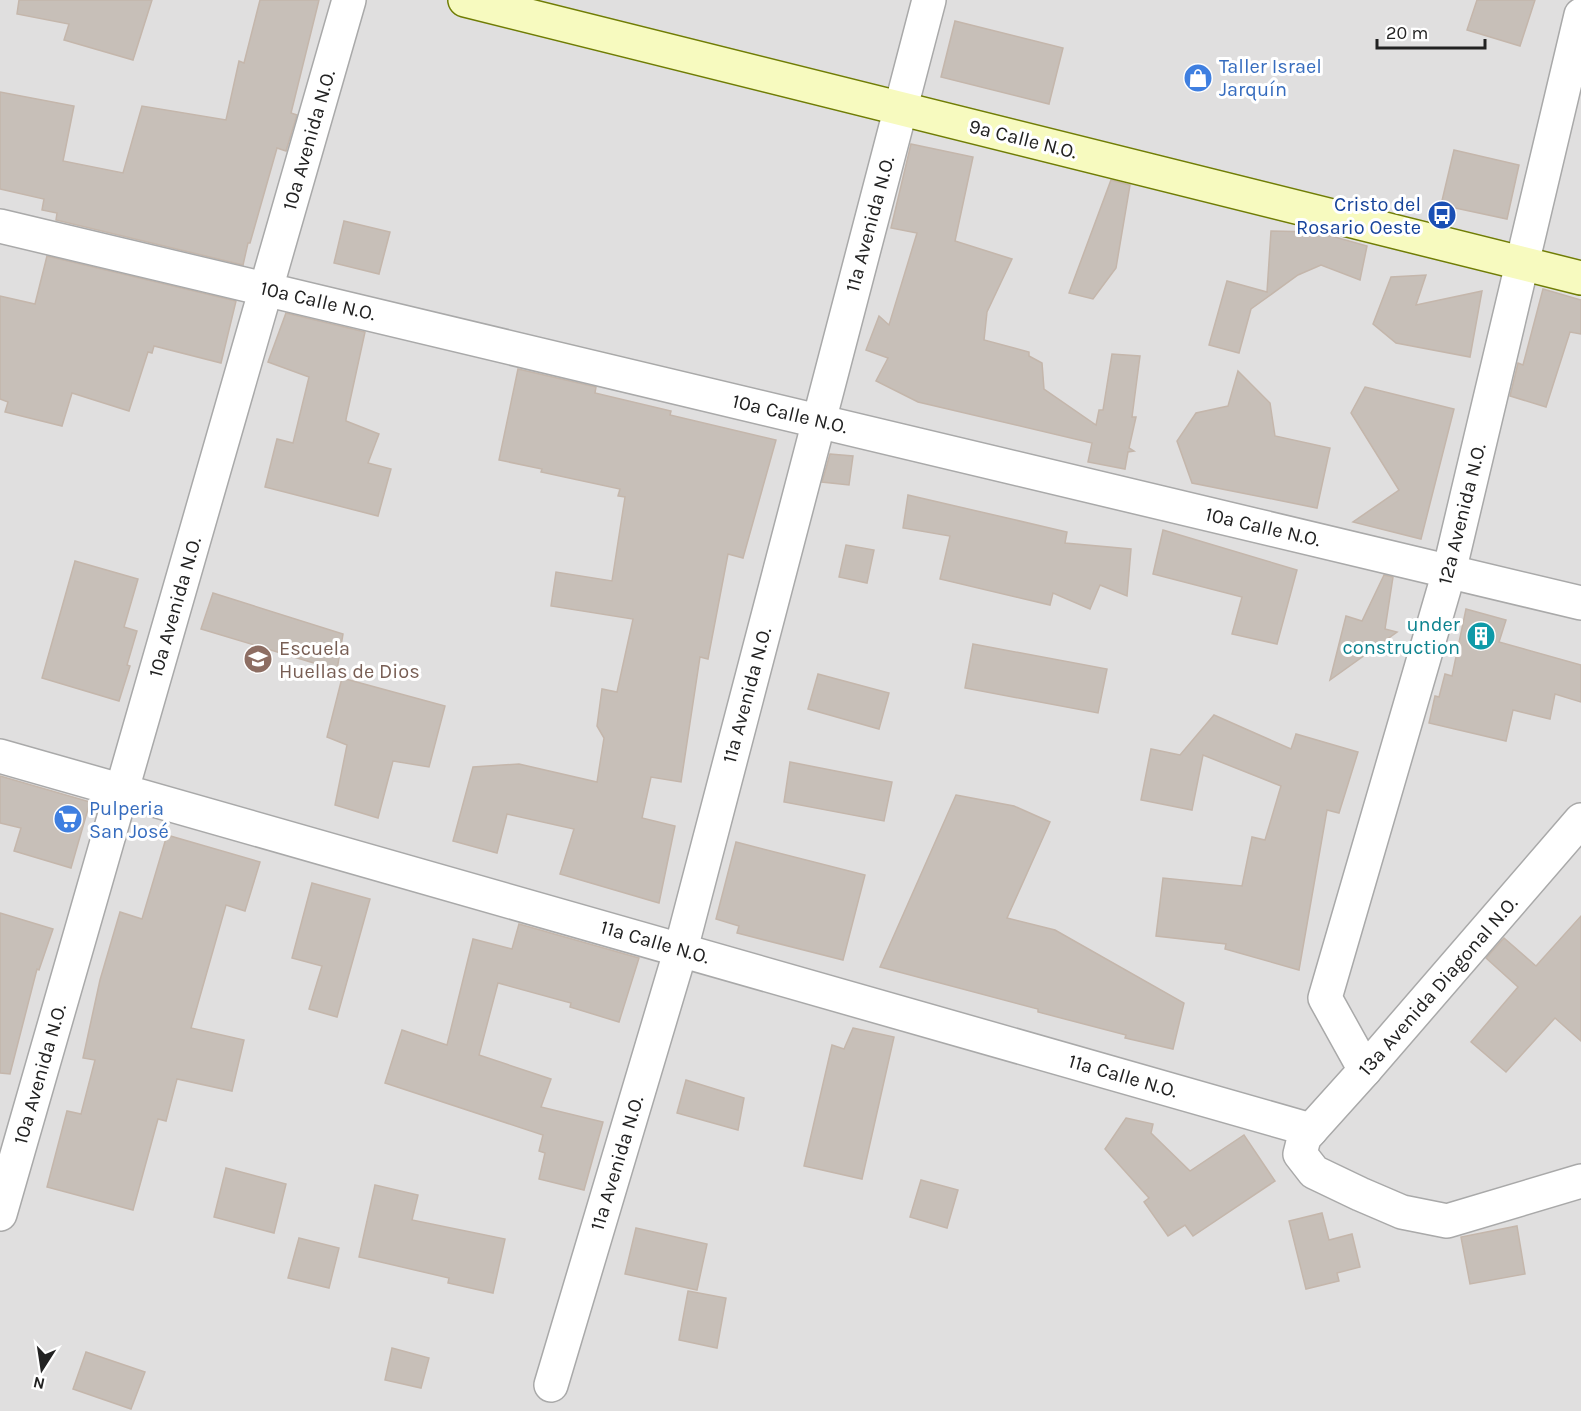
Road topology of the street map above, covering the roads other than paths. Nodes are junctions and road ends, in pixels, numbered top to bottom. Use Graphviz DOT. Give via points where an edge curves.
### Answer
graph roads {
  1 [pos="349,0"];
  2 [pos="465,0"];
  3 [pos="929,0"];
  4 [pos="1581,15"];
  5 [pos="900,109"];
  6 [pos="0,226"];
  7 [pos="1522,264"];
  8 [pos="1581,278"];
  9 [pos="266,289"];
  10 [pos="818,421"];
  11 [pos="1449,572"];
  12 [pos="1581,603"];
  13 [pos="0,756"];
  14 [pos="122,791"];
  15 [pos="1581,820"];
  16 [pos="681,950"];
  17 [pos="1365,1070"];
  18 [pos="1305,1142"];
  19 [pos="1581,1181"];
  20 [pos="0,1214"];
  21 [pos="551,1385"];
  1 -- 9 [label="street, 10a Avenida N.O."];
  2 -- 5 [label="street, 9a Calle N.O."];
  3 -- 5 [label="street, 11a Avenida N.O."];
  4 -- 7 [label="street, 12a Avenida N.O."];
  5 -- 7 [label="street, 9a Calle N.O."];
  5 -- 10 [label="street, 11a Avenida N.O."];
  6 -- 9 [label="street, 10a Calle N.O."];
  7 -- 8 [label="street, 9a Calle N.O."];
  7 -- 11 [label="street, 12a Avenida N.O."];
  9 -- 10 [label="street, 10a Calle N.O."];
  9 -- 14 [label="street, 10a Avenida N.O."];
  10 -- 11 [label="street, 10a Calle N.O."];
  10 -- 16 [label="street, 11a Avenida N.O."];
  11 -- 12 [label="street, 10a Calle N.O."];
  11 -- 17 [label="street, 12a Avenida N.O." via="1325,998"];
  13 -- 14 [label="street, 11a Calle N.O."];
  14 -- 16 [label="street, 11a Calle N.O."];
  14 -- 20 [label="street, 10a Avenida N.O."];
  15 -- 17 [label="street, 13a Avenida Diagonal N.O."];
  16 -- 18 [label="street, 11a Calle N.O."];
  16 -- 21 [label="street, 11a Avenida N.O."];
  17 -- 18 [label="street, 13a Avenida Diagonal N.O."];
  18 -- 19 [label="street, 11a Calle N.O." via="1314,1172 1402,1212 1447,1221"];
}
